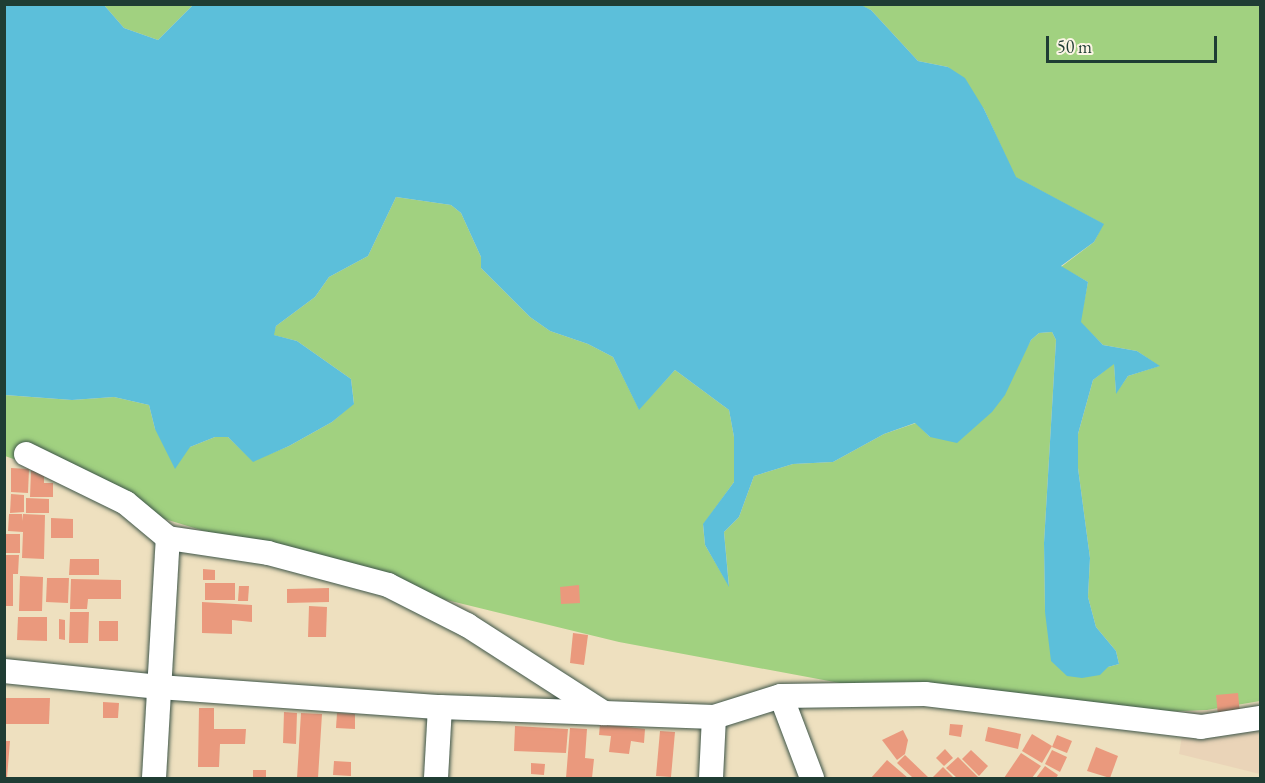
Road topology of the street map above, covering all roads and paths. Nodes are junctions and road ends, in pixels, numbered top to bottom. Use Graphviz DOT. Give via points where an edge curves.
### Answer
graph roads {
  1 [pos="26,454"];
  2 [pos="168,538"];
  3 [pos="4,671"];
  4 [pos="159,687"];
  5 [pos="781,696"];
  6 [pos="440,707"];
  7 [pos="604,713"];
  8 [pos="714,717"];
  9 [pos="1260,718"];
  10 [pos="154,778"];
  11 [pos="436,778"];
  12 [pos="711,778"];
  13 [pos="812,778"];
  1 -- 2 [label="street" via="126,503"];
  2 -- 4 [label="street"];
  2 -- 7 [label="street" via="268,553 388,585 467,625"];
  3 -- 4 [label="street"];
  4 -- 6 [label="street"];
  4 -- 10 [label="street"];
  5 -- 8 [label="street"];
  5 -- 9 [label="street" via="925,694 1201,727"];
  5 -- 13 [label="street"];
  6 -- 7 [label="street"];
  6 -- 11 [label="street"];
  7 -- 8 [label="street"];
  8 -- 12 [label="street"];
}
